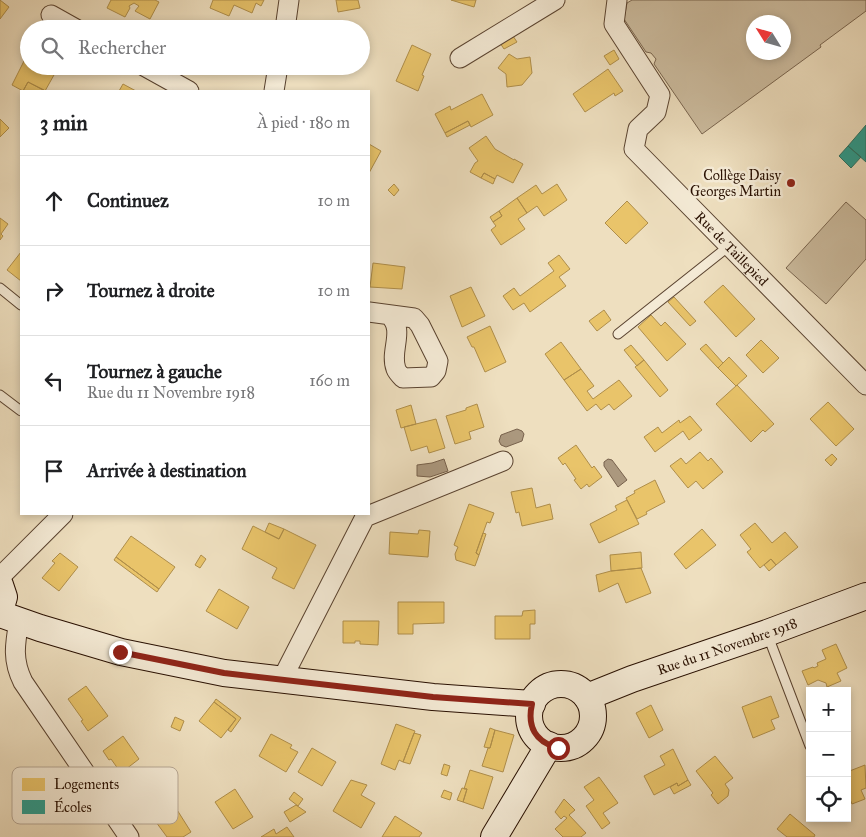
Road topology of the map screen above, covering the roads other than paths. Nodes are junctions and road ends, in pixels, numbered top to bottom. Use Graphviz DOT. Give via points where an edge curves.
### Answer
graph roads {
  1 [pos="290,0"];
  2 [pos="555,0"];
  3 [pos="617,0"];
  4 [pos="51,15"];
  5 [pos="60,20"];
  6 [pos="286,20"];
  7 [pos="460,58"];
  8 [pos="160,75"];
  9 [pos="277,75"];
  10 [pos="187,90"];
  11 [pos="274,90"];
  12 [pos="730,246"];
  13 [pos="0,288"];
  14 [pos="20,304"];
  15 [pos="370,312"];
  16 [pos="389,315"];
  17 [pos="618,334"];
  18 [pos="866,385"];
  19 [pos="0,396"];
  20 [pos="20,410"];
  21 [pos="502,461"];
  22 [pos="62,515"];
  23 [pos="370,515"];
  24 [pos="370,515"];
  25 [pos="0,577"];
  26 [pos="0,585"];
  27 [pos="866,596"];
  28 [pos="6,615"];
  29 [pos="767,633"];
  30 [pos="282,679"];
  31 [pos="587,698"];
  32 [pos="532,704"];
  33 [pos="806,735"];
  34 [pos="549,745"];
  35 [pos="81,767"];
  36 [pos="120,824"];
  37 [pos="129,837"];
  38 [pos="494,837"];
  1 -- 6 [label="street"];
  2 -- 7 [label="street"];
  3 -- 12 [label="street, Rue de Taillepied" via="614,24 660,95 656,112 638,129 634,148"];
  4 -- 5 [label="street"];
  8 -- 10 [label="street"];
  9 -- 11 [label="street"];
  12 -- 17 [label="lane"];
  12 -- 18 [label="street, Rue de Taillepied"];
  13 -- 14 [label="lane"];
  15 -- 16 [label="street"];
  19 -- 20 [label="lane"];
  21 -- 23 [label="street"];
  22 -- 25 [label="street"];
  24 -- 30 [label="street" via="365,517"];
  26 -- 28 [label="street"];
  27 -- 29 [label="street, Rue du 11 Novembre 1918"];
  28 -- 30 [label="street" via="120,652 224,673"];
  28 -- 35 [label="street" via="16,669"];
  29 -- 31 [label="street, Rue du 11 Novembre 1918" via="632,679"];
  29 -- 33 [label="lane"];
  30 -- 32 [label="street" via="433,697"];
  31 -- 32 [label="street" via="572,686 553,685 537,695"];
  31 -- 34 [label="street" via="593,716 588,734 566,748"];
  32 -- 34 [label="street" via="530,724 534,733"];
  34 -- 38 [label="street"];
  36 -- 37 [label="street"];
}
